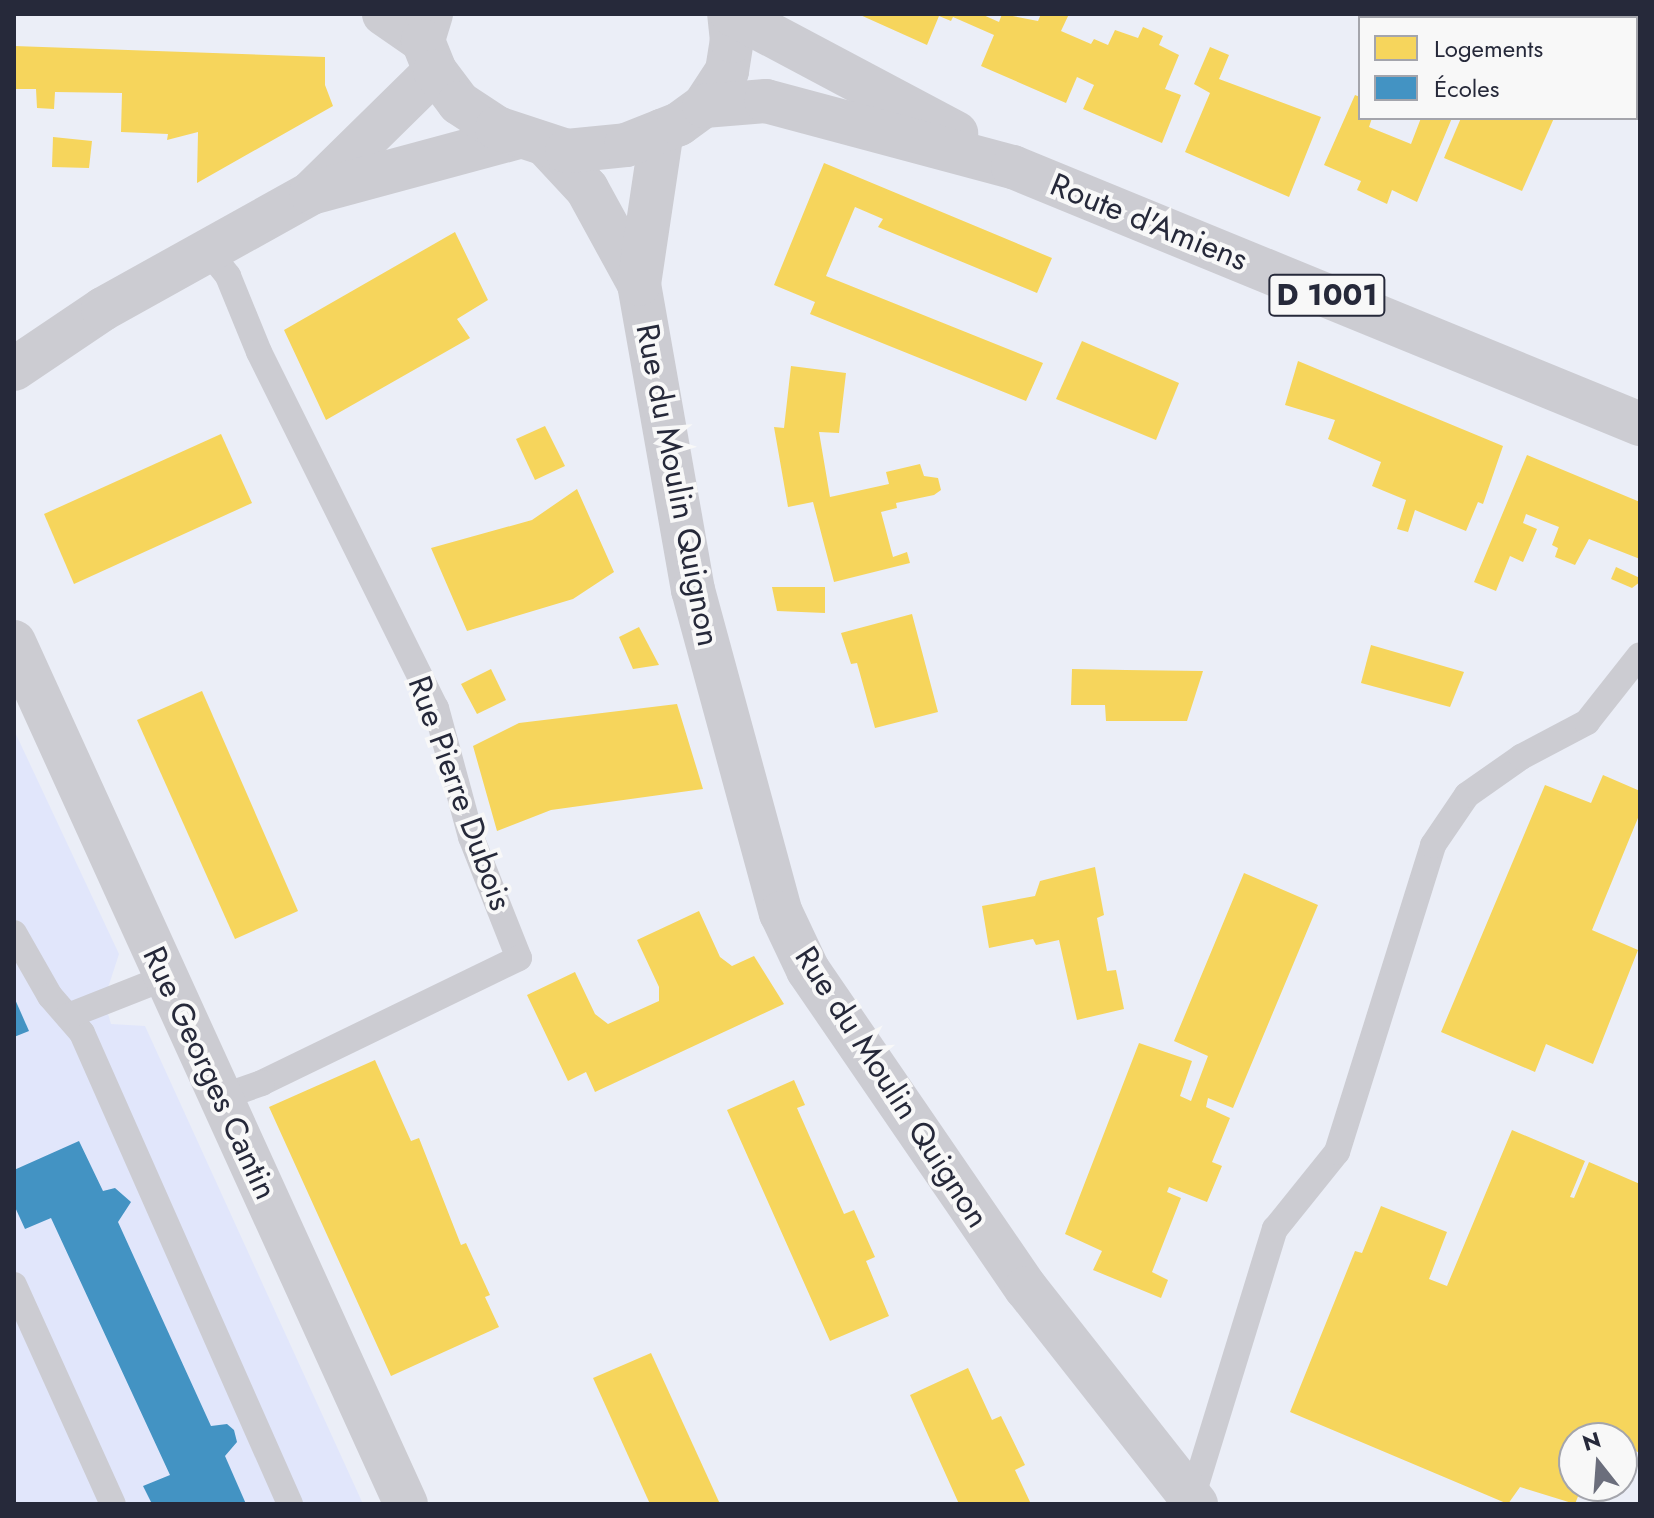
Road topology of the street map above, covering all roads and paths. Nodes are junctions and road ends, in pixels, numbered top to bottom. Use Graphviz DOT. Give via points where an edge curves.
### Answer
graph roads {
  1 [pos="384,14"];
  2 [pos="731,14"];
  3 [pos="430,42"];
  4 [pos="704,106"];
  5 [pos="662,131"];
  6 [pos="533,142"];
  7 [pos="1013,167"];
  8 [pos="311,193"];
  9 [pos="208,251"];
  10 [pos="639,284"];
  11 [pos="14,369"];
  12 [pos="1640,424"];
  13 [pos="14,642"];
  14 [pos="1640,655"];
  15 [pos="14,933"];
  16 [pos="167,977"];
  17 [pos="68,1016"];
  18 [pos="222,1097"];
  19 [pos="14,1285"];
  20 [pos="1194,1501"];
  21 [pos="113,1504"];
  22 [pos="290,1504"];
  23 [pos="406,1504"];
  1 -- 3 [label="street"];
  2 -- 4 [label="street" via="727,71"];
  2 -- 7 [label="street, Route d'Amiens / D 1001"];
  3 -- 6 [label="street" via="459,103"];
  3 -- 8 [label="street"];
  4 -- 5 [label="street"];
  4 -- 7 [label="street, Route d'Amiens / D 1001" via="766,101"];
  5 -- 6 [label="street" via="626,145 567,151"];
  5 -- 10 [label="street, Rue du Moulin Quignon"];
  6 -- 8 [label="street"];
  6 -- 10 [label="street, Rue du Moulin Quignon" via="587,189"];
  7 -- 12 [label="street, Route d'Amiens / D 1001"];
  8 -- 9 [label="street"];
  9 -- 11 [label="street" via="103,309"];
  9 -- 18 [label="lane, Rue Pierre Dubois" via="228,276 259,352 436,708 471,837 519,958 262,1083"];
  10 -- 20 [label="street, Rue du Moulin Quignon" via="693,590 781,913 808,970 1026,1288"];
  13 -- 16 [label="street, Rue Georges Cantin"];
  14 -- 20 [label="lane" via="1587,722 1521,757 1467,795 1433,845 1337,1152 1275,1229"];
  15 -- 17 [label="lane" via="50,996"];
  16 -- 17 [label="lane"];
  16 -- 18 [label="street, Rue Georges Cantin"];
  17 -- 22 [label="lane" via="82,1033"];
  18 -- 23 [label="street, Rue Georges Cantin"];
  19 -- 21 [label="lane"];
}
